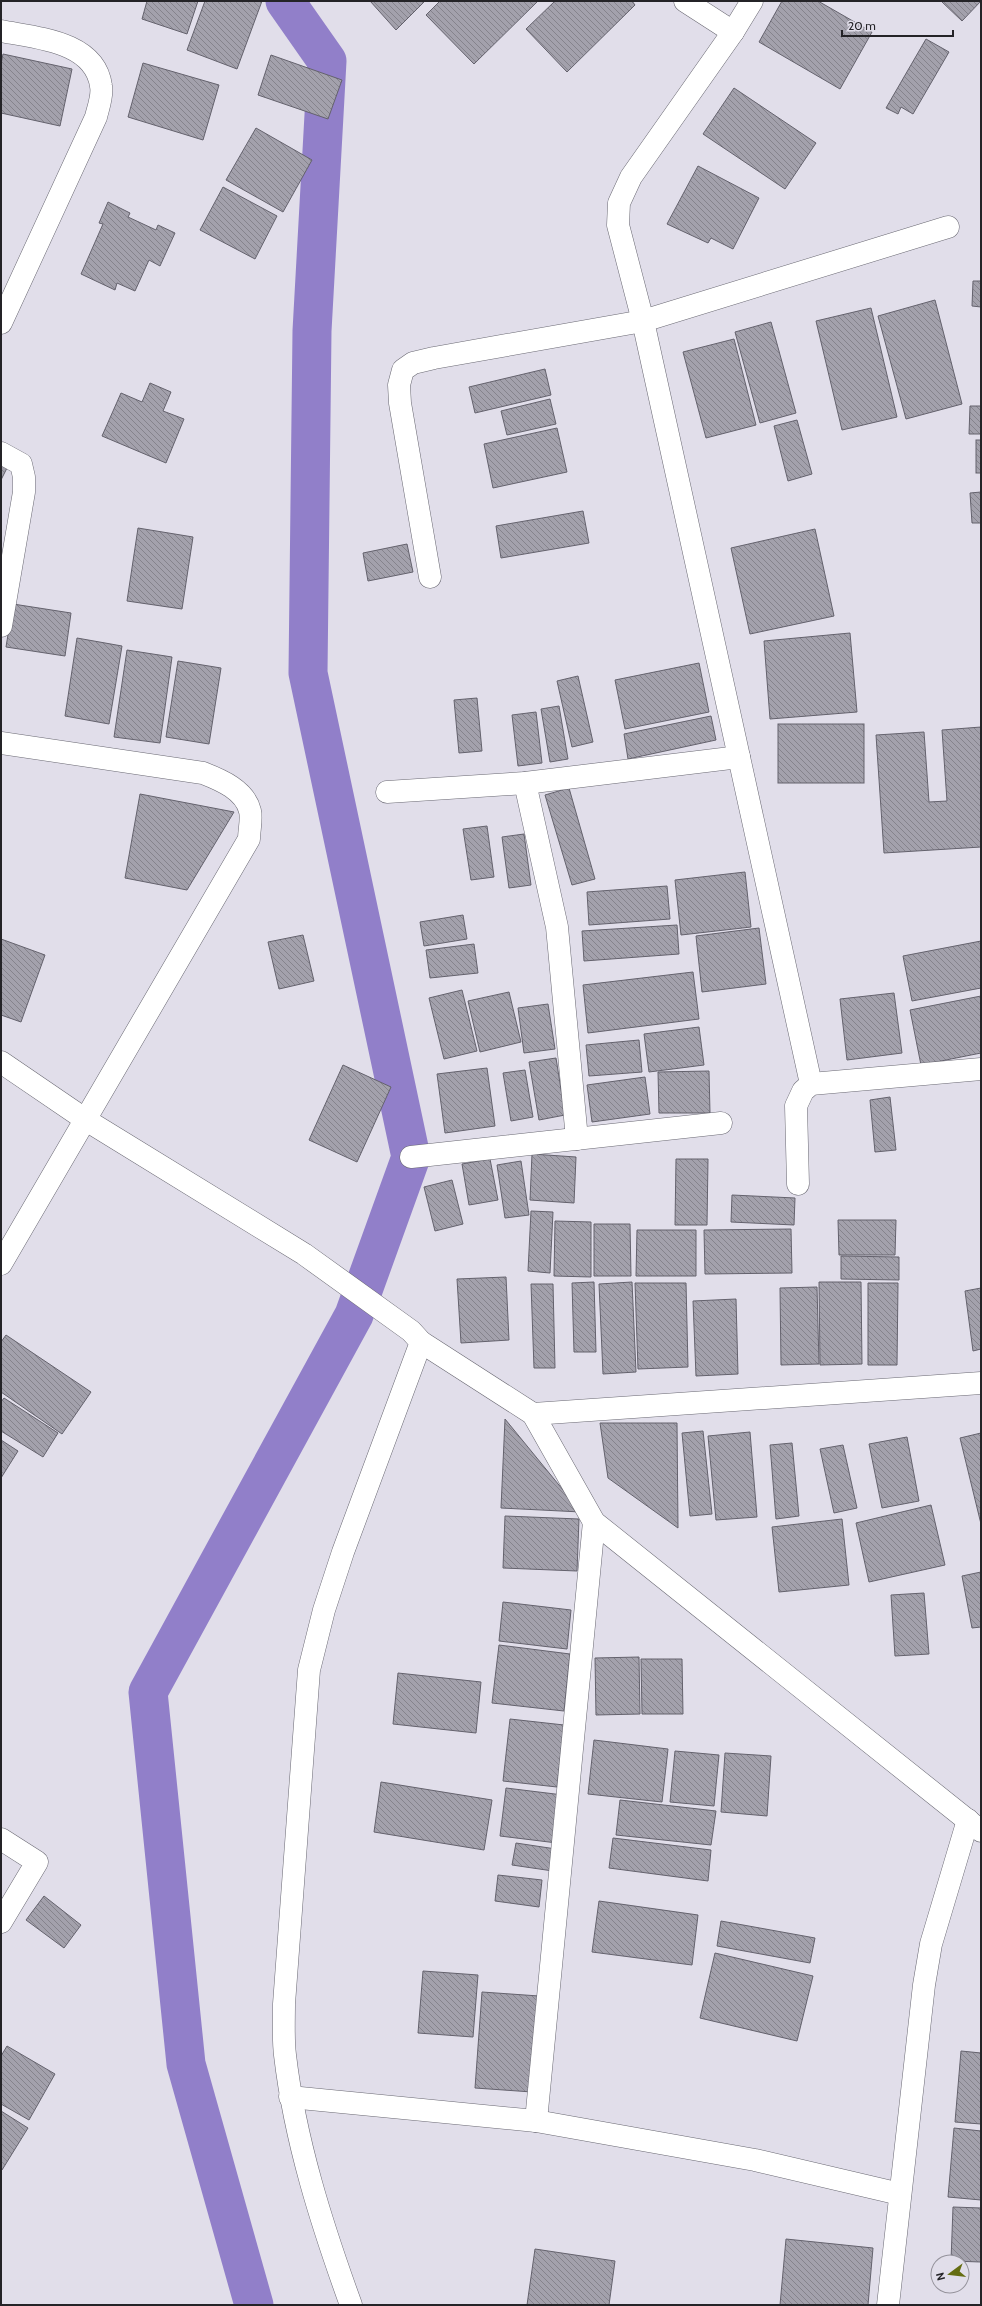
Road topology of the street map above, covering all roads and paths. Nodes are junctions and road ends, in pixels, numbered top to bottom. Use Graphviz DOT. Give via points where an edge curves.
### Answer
graph roads {
  1 [pos="685,1"];
  2 [pos="752,1"];
  3 [pos="1,31"];
  4 [pos="732,32"];
  5 [pos="948,227"];
  6 [pos="643,320"];
  7 [pos="1,323"];
  8 [pos="1,453"];
  9 [pos="430,577"];
  10 [pos="1,626"];
  11 [pos="1,743"];
  12 [pos="739,757"];
  13 [pos="525,783"];
  14 [pos="387,792"];
  15 [pos="1,1062"];
  16 [pos="981,1069"];
  17 [pos="811,1084"];
  18 [pos="86,1120"];
  19 [pos="721,1123"];
  20 [pos="577,1139"];
  21 [pos="411,1157"];
  22 [pos="798,1184"];
  23 [pos="4,1255"];
  24 [pos="416,1337"];
  25 [pos="981,1383"];
  26 [pos="533,1414"];
  27 [pos="594,1522"];
  28 [pos="974,1826"];
  29 [pos="1,1839"];
  30 [pos="1,1922"];
  31 [pos="290,2097"];
  32 [pos="536,2121"];
  33 [pos="900,2194"];
  34 [pos="351,2305"];
  35 [pos="888,2305"];
  1 -- 4 [label="street"];
  2 -- 4 [label="street"];
  3 -- 7 [label="street" via="63,44 82,54 94,67 102,87 96,117"];
  4 -- 6 [label="street" via="631,177 619,203 618,225"];
  5 -- 6 [label="street"];
  6 -- 9 [label="street" via="434,358 414,363 402,370 399,385 400,403"];
  6 -- 12 [label="street"];
  8 -- 10 [label="street" via="21,464 24,492"];
  11 -- 18 [label="street" via="203,773 223,781 242,796 250,811 249,839"];
  12 -- 13 [label="street"];
  12 -- 17 [label="street"];
  13 -- 14 [label="street"];
  13 -- 20 [label="street" via="557,927"];
  15 -- 18 [label="street"];
  16 -- 17 [label="street"];
  17 -- 22 [label="street" via="803,1091 796,1106"];
  18 -- 23 [label="street"];
  18 -- 24 [label="street" via="304,1254"];
  19 -- 20 [label="street"];
  20 -- 21 [label="street"];
  24 -- 26 [label="street"];
  24 -- 31 [label="street" via="324,1610 309,1670 284,2004 284,2054"];
  25 -- 26 [label="street"];
  26 -- 27 [label="street"];
  27 -- 28 [label="street"];
  27 -- 32 [label="street"];
  28 -- 33 [label="street" via="930,1950"];
  29 -- 30 [label="street" via="37,1862"];
  31 -- 32 [label="street"];
  31 -- 34 [label="street" via="328,2242"];
  32 -- 33 [label="street" via="755,2160"];
  33 -- 35 [label="street"];
}
